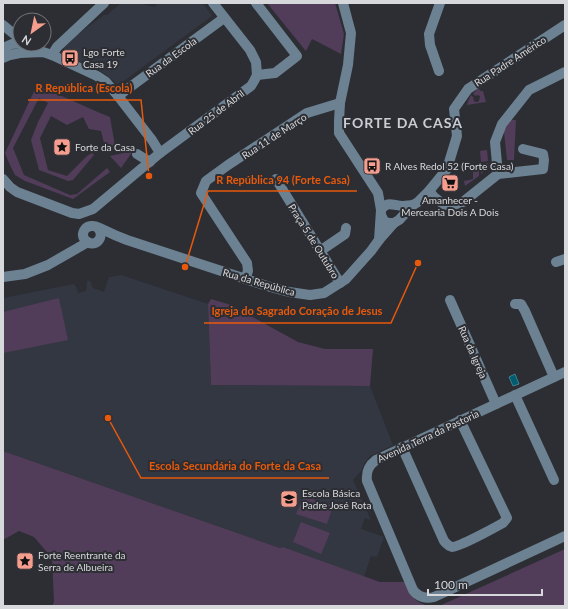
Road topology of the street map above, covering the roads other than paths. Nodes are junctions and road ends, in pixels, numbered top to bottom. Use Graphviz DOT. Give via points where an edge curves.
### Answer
graph roads {
  1 [pos="104,3"];
  2 [pos="213,3"];
  3 [pos="256,3"];
  4 [pos="343,3"];
  5 [pos="440,3"];
  6 [pos="224,18"];
  7 [pos="3,25"];
  8 [pos="565,25"];
  9 [pos="12,32"];
  10 [pos="48,53"];
  11 [pos="3,58"];
  12 [pos="439,71"];
  13 [pos="565,72"];
  14 [pos="257,75"];
  15 [pos="118,96"];
  16 [pos="340,103"];
  17 [pos="523,149"];
  18 [pos="160,153"];
  19 [pos="137,154"];
  20 [pos="150,162"];
  21 [pos="498,174"];
  22 [pos="276,179"];
  23 [pos="3,180"];
  24 [pos="429,191"];
  25 [pos="378,193"];
  26 [pos="393,204"];
  27 [pos="413,205"];
  28 [pos="93,209"];
  29 [pos="381,213"];
  30 [pos="79,214"];
  31 [pos="396,222"];
  32 [pos="346,228"];
  33 [pos="89,231"];
  34 [pos="122,238"];
  35 [pos="379,240"];
  36 [pos="320,251"];
  37 [pos="3,276"];
  38 [pos="245,279"];
  39 [pos="340,283"];
  40 [pos="450,300"];
  41 [pos="515,304"];
  42 [pos="565,372"];
  43 [pos="554,377"];
  44 [pos="515,395"];
  45 [pos="496,404"];
  46 [pos="460,420"];
  47 [pos="402,448"];
  48 [pos="554,480"];
  49 [pos="565,536"];
  1 -- 10 [label="street"];
  2 -- 6 [label="street"];
  3 -- 14 [label="street" via="297,56 275,73"];
  4 -- 16 [label="street" via="351,33 348,65"];
  5 -- 12 [label="street" via="429,34"];
  6 -- 14 [label="street" via="253,54"];
  6 -- 15 [label="street, Rua da Escola"];
  7 -- 9 [label="street"];
  8 -- 24 [label="street, Rua Padre Américo" via="468,89 454,109 457,136 447,169"];
  10 -- 11 [label="street" via="20,53"];
  10 -- 15 [label="street" via="97,76"];
  13 -- 21 [label="street" via="529,90 502,124 495,142"];
  14 -- 18 [label="street, Rua 25 de Abril" via="251,86"];
  15 -- 18 [label="street"];
  16 -- 25 [label="street" via="339,133"];
  16 -- 38 [label="street, Rua 11 de Março" via="307,113 206,182 201,193 248,263"];
  17 -- 21 [label="street" via="542,154 542,168"];
  18 -- 20 [label="street, Rua 25 de Abril"];
  19 -- 20 [label="street"];
  20 -- 28 [label="street, Rua 25 de Abril"];
  21 -- 24 [label="street" via="463,202 450,206 443,204"];
  22 -- 36 [label="street, Praça 5 de Outubro"];
  23 -- 30 [label="street" via="23,194"];
  24 -- 27 [label="street, Rua Padre Américo"];
  25 -- 26 [label="street"];
  25 -- 29 [label="street"];
  26 -- 27 [label="street"];
  26 -- 29 [label="street" via="384,206"];
  26 -- 31 [label="street" via="401,211"];
  27 -- 31 [label="street, Rua Padre Américo"];
  28 -- 30 [label="street, Rua 25 de Abril"];
  28 -- 33 [label="street"];
  29 -- 31 [label="street" via="388,223"];
  29 -- 35 [label="street"];
  30 -- 33 [label="street"];
  31 -- 35 [label="street, Rua da República"];
  32 -- 36 [label="street" via="345,234"];
  33 -- 34 [label="street"];
  33 -- 34 [label="street" via="94,243 100,239"];
  33 -- 37 [label="street" via="72,250 48,265 25,274"];
  34 -- 38 [label="street, Rua da República"];
  35 -- 39 [label="street, Rua da República"];
  36 -- 39 [label="street, Praça 5 de Outubro"];
  38 -- 39 [label="street, Rua da República" via="289,292 310,295 324,293"];
  40 -- 45 [label="street, Rua da Igreja"];
  41 -- 43 [label="street" via="521,304 523,307"];
  42 -- 43 [label="street, Avenida Terra da Pastoria"];
  43 -- 44 [label="street, Avenida Terra da Pastoria"];
  44 -- 45 [label="street, Avenida Terra da Pastoria"];
  44 -- 48 [label="street"];
  45 -- 46 [label="street, Avenida Terra da Pastoria"];
  46 -- 47 [label="street, Avenida Terra da Pastoria"];
  46 -- 47 [label="street" via="507,518 503,523 464,542 453,547 444,541"];
  47 -- 49 [label="street, Avenida Terra da Pastoria" via="371,463 366,481 415,593 434,597"];
}
